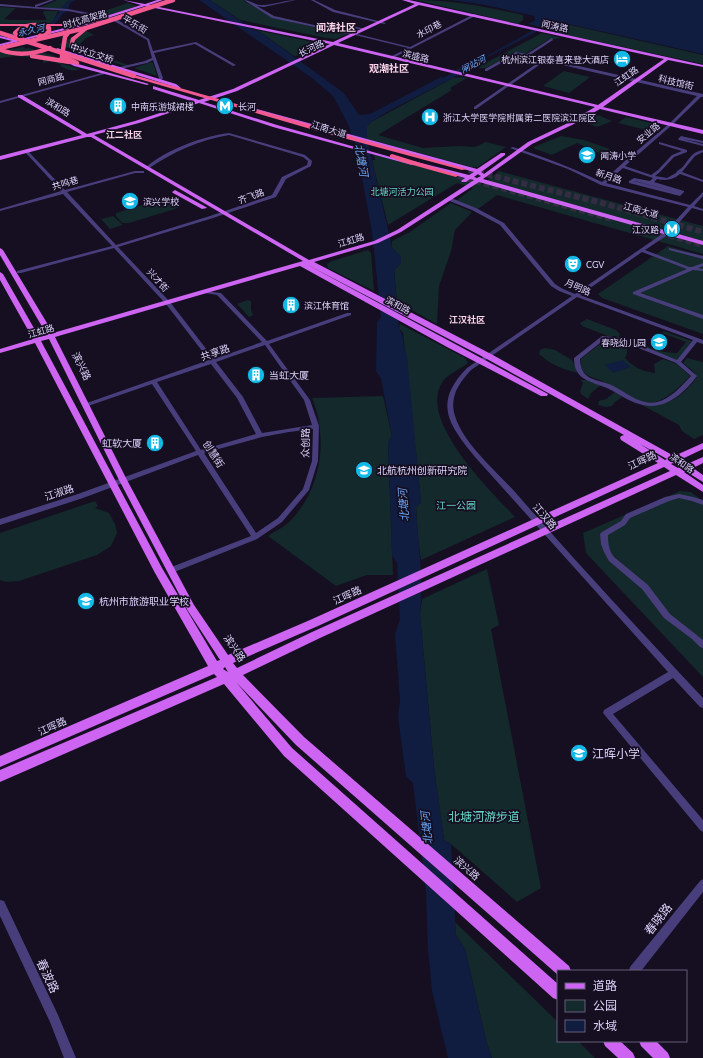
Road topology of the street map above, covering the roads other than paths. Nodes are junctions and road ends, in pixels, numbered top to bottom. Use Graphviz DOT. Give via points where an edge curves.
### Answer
graph roads {
  1 [pos="53,0"];
  2 [pos="125,0"];
  3 [pos="134,0"];
  4 [pos="161,0"];
  5 [pos="168,0"];
  6 [pos="174,0"];
  7 [pos="245,0"];
  8 [pos="295,0"];
  9 [pos="312,0"];
  10 [pos="404,0"];
  11 [pos="410,0"];
  12 [pos="422,3"];
  13 [pos="148,5"];
  14 [pos="253,5"];
  15 [pos="0,6"];
  16 [pos="161,6"];
  17 [pos="264,6"];
  18 [pos="154,7"];
  19 [pos="32,8"];
  20 [pos="261,10"];
  21 [pos="474,15"];
  22 [pos="125,16"];
  23 [pos="108,18"];
  24 [pos="98,20"];
  25 [pos="115,20"];
  26 [pos="381,22"];
  27 [pos="42,24"];
  28 [pos="0,26"];
  29 [pos="324,27"];
  30 [pos="361,28"];
  31 [pos="85,30"];
  32 [pos="1,34"];
  33 [pos="352,34"];
  34 [pos="357,35"];
  35 [pos="552,39"];
  36 [pos="18,41"];
  37 [pos="25,41"];
  38 [pos="33,42"];
  39 [pos="337,43"];
  40 [pos="44,46"];
  41 [pos="38,47"];
  42 [pos="411,48"];
  43 [pos="0,49"];
  44 [pos="152,52"];
  45 [pos="526,56"];
  46 [pos="393,57"];
  47 [pos="154,58"];
  48 [pos="664,58"];
  49 [pos="544,60"];
  50 [pos="77,63"];
  51 [pos="234,66"];
  52 [pos="703,66"];
  53 [pos="129,69"];
  54 [pos="486,70"];
  55 [pos="279,71"];
  56 [pos="106,73"];
  57 [pos="133,76"];
  58 [pos="633,80"];
  59 [pos="157,81"];
  60 [pos="147,84"];
  61 [pos="509,84"];
  62 [pos="179,88"];
  63 [pos="702,95"];
  64 [pos="20,96"];
  65 [pos="208,101"];
  66 [pos="0,102"];
  67 [pos="598,105"];
  68 [pos="475,108"];
  69 [pos="253,113"];
  70 [pos="672,122"];
  71 [pos="703,128"];
  72 [pos="703,132"];
  73 [pos="322,133"];
  74 [pos="88,137"];
  75 [pos="660,143"];
  76 [pos="512,148"];
  77 [pos="519,150"];
  78 [pos="686,151"];
  79 [pos="703,151"];
  80 [pos="28,152"];
  81 [pos="696,152"];
  82 [pos="391,153"];
  83 [pos="406,154"];
  84 [pos="0,158"];
  85 [pos="0,162"];
  86 [pos="622,166"];
  87 [pos="143,168"];
  88 [pos="464,168"];
  89 [pos="680,171"];
  90 [pos="456,175"];
  91 [pos="484,176"];
  92 [pos="654,176"];
  93 [pos="473,177"];
  94 [pos="703,178"];
  95 [pos="703,181"];
  96 [pos="651,183"];
  97 [pos="603,184"];
  98 [pos="64,192"];
  99 [pos="703,193"];
  100 [pos="449,199"];
  101 [pos="690,207"];
  102 [pos="0,210"];
  103 [pos="703,210"];
  104 [pos="221,215"];
  105 [pos="411,220"];
  106 [pos="669,230"];
  107 [pos="703,237"];
  108 [pos="703,243"];
  109 [pos="117,246"];
  110 [pos="671,249"];
  111 [pos="0,250"];
  112 [pos="642,250"];
  113 [pos="703,258"];
  114 [pos="303,262"];
  115 [pos="703,264"];
  116 [pos="694,268"];
  117 [pos="703,270"];
  118 [pos="19,272"];
  119 [pos="0,274"];
  120 [pos="220,291"];
  121 [pos="574,296"];
  122 [pos="166,301"];
  123 [pos="349,314"];
  124 [pos="703,317"];
  125 [pos="51,335"];
  126 [pos="37,339"];
  127 [pos="696,340"];
  128 [pos="703,342"];
  129 [pos="266,343"];
  130 [pos="0,346"];
  131 [pos="0,351"];
  132 [pos="484,359"];
  133 [pos="215,362"];
  134 [pos="678,362"];
  135 [pos="154,382"];
  136 [pos="86,405"];
  137 [pos="316,426"];
  138 [pos="260,434"];
  139 [pos="703,446"];
  140 [pos="202,453"];
  141 [pos="673,459"];
  142 [pos="703,460"];
  143 [pos="664,463"];
  144 [pos="687,468"];
  145 [pos="678,472"];
  146 [pos="703,479"];
  147 [pos="123,480"];
  148 [pos="112,484"];
  149 [pos="703,489"];
  150 [pos="703,503"];
  151 [pos="0,522"];
  152 [pos="537,522"];
  153 [pos="544,531"];
  154 [pos="255,537"];
  155 [pos="172,570"];
  156 [pos="703,645"];
  157 [pos="227,661"];
  158 [pos="215,668"];
  159 [pos="674,673"];
  160 [pos="231,676"];
  161 [pos="703,704"];
  162 [pos="0,762"];
  163 [pos="0,776"];
  164 [pos="703,827"];
  165 [pos="703,884"];
  166 [pos="0,905"];
  167 [pos="563,970"];
  168 [pos="635,970"];
  169 [pos="557,992"];
  170 [pos="611,1042"];
  171 [pos="647,1042"];
  172 [pos="70,1058"];
  173 [pos="628,1058"];
  174 [pos="663,1058"];
  1 -- 19 [label="street"];
  2 -- 13 [label="main road, 滨盛路"];
  3 -- 13 [label="main road, 滨盛路"];
  4 -- 13 [label="main road"];
  5 -- 24 [label="highway, bridge"];
  5 -- 43 [label="highway, 时代高架路, bridge" via="92,25"];
  6 -- 16 [label="main road"];
  6 -- 22 [label="highway, 时代高架路, bridge"];
  7 -- 14 [label="street"];
  8 -- 17 [label="street"];
  9 -- 26 [label="street" via="326,8"];
  10 -- 12 [label="main road, 闻涛路"];
  11 -- 12 [label="main road, 闻涛路"];
  12 -- 21 [label="main road, 闻涛路"];
  12 -- 26 [label="main road, 长河路"];
  13 -- 16 [label="main road, 滨盛路"];
  13 -- 18 [label="main road, 滨盛路"];
  13 -- 23 [label="main road"];
  14 -- 17 [label="street"];
  14 -- 20 [label="street"];
  15 -- 19 [label="street, 平乐街"];
  16 -- 18 [label="main road"];
  16 -- 39 [label="main road, 滨盛路"];
  17 -- 20 [label="street"];
  18 -- 25 [label="main road"];
  18 -- 39 [label="main road, 滨盛路"];
  19 -- 23 [label="street, 平乐街" via="68,10"];
  20 -- 29 [label="street" via="273,17"];
  21 -- 42 [label="street, 水印巷"];
  21 -- 48 [label="main road, 闻涛路"];
  22 -- 31 [label="highway, bridge"];
  22 -- 43 [label="highway, 时代高架路, bridge"];
  23 -- 25 [label="street, 平乐街"];
  23 -- 37 [label="main road"];
  24 -- 27 [label="highway" via="69,25"];
  24 -- 50 [label="highway, bridge" via="77,26 67,33 62,56"];
  25 -- 38 [label="main road"];
  25 -- 44 [label="street, 平乐街" via="146,38 150,42"];
  26 -- 30 [label="main road, 长河路"];
  26 -- 34 [label="main road, 长河路"];
  27 -- 28 [label="highway, bridge"];
  27 -- 43 [label="highway, bridge" via="59,27 63,32 47,41"];
  29 -- 30 [label="street" via="348,31"];
  29 -- 33 [label="street"];
  30 -- 33 [label="main road, 长河路"];
  31 -- 43 [label="highway, bridge" via="38,52 14,53"];
  31 -- 57 [label="highway, bridge" via="71,42 72,50 88,59"];
  32 -- 36 [label="main road, 江南大道"];
  32 -- 37 [label="highway, 中兴立交桥, bridge"];
  32 -- 37 [label="main road, 江南大道, bridge"];
  32 -- 57 [label="highway, 中兴立交桥, bridge"];
  33 -- 39 [label="main road, 长河路"];
  34 -- 39 [label="main road, 长河路"];
  34 -- 42 [label="street"];
  35 -- 45 [label="street"];
  36 -- 37 [label="main road, 江南大道"];
  36 -- 43 [label="main road"];
  37 -- 38 [label="main road"];
  37 -- 41 [label="main road, 江南大道"];
  37 -- 43 [label="main road"];
  37 -- 43 [label="highway, bridge" via="20,37 16,36 18,29 38,26 50,30 37,37 29,39 21,41 7,44"];
  37 -- 57 [label="highway, 中兴立交桥, bridge"];
  38 -- 40 [label="main road, 江南大道"];
  39 -- 46 [label="main road, 滨盛路"];
  39 -- 55 [label="main road, 长河路"];
  40 -- 41 [label="main road"];
  40 -- 53 [label="main road, 江南大道"];
  41 -- 56 [label="main road, 江南大道" via="76,65"];
  42 -- 46 [label="street, 水印巷"];
  43 -- 50 [label="highway, bridge"];
  44 -- 47 [label="street, 平乐街"];
  44 -- 51 [label="street" via="195,43"];
  45 -- 49 [label="street, 科技馆街"];
  45 -- 54 [label="street, 科技馆街" via="517,54"];
  46 -- 61 [label="main road, 滨盛路"];
  47 -- 53 [label="street"];
  47 -- 59 [label="street, 平乐街"];
  48 -- 52 [label="main road, 闻涛路"];
  48 -- 58 [label="main road, 江虹路"];
  49 -- 58 [label="street, 科技馆街"];
  49 -- 61 [label="street"];
  50 -- 57 [label="highway, bridge"];
  53 -- 59 [label="main road, 江南大道"];
  55 -- 65 [label="main road, 长河路"];
  55 -- 65 [label="main road, 长河路" via="247,87"];
  56 -- 60 [label="main road, 江南大道"];
  56 -- 64 [label="street, 网商路"];
  57 -- 59 [label="highway, 中兴立交桥"];
  57 -- 60 [label="highway"];
  58 -- 63 [label="street, 科技馆街"];
  58 -- 67 [label="main road, 江虹路"];
  59 -- 60 [label="highway, 江南大道"];
  59 -- 62 [label="highway, 中兴立交桥"];
  59 -- 65 [label="highway, 江南大道" via="174,90"];
  61 -- 67 [label="main road, 滨盛路"];
  61 -- 68 [label="street"];
  62 -- 65 [label="highway, 江南大道"];
  63 -- 70 [label="street, 安业路"];
  64 -- 66 [label="street, 网商路"];
  64 -- 74 [label="main road, 滨和路"];
  65 -- 69 [label="highway, 江南大道"];
  65 -- 69 [label="main road"];
  65 -- 74 [label="main road, 长河路"];
  67 -- 70 [label="main road, 滨盛路"];
  67 -- 76 [label="main road, 江虹路"];
  67 -- 77 [label="main road, 江虹路" via="570,124 538,138"];
  69 -- 73 [label="highway, 江南大道"];
  69 -- 73 [label="main road"];
  70 -- 71 [label="main road, 滨盛路"];
  70 -- 72 [label="main road, 滨盛路"];
  70 -- 86 [label="street, 安业路"];
  73 -- 82 [label="highway, 江南大道"];
  73 -- 82 [label="main road"];
  74 -- 80 [label="main road, 长河路"];
  74 -- 87 [label="main road, 滨和路"];
  75 -- 78 [label="street"];
  76 -- 77 [label="street, 新月路"];
  76 -- 93 [label="main road, 江虹路"];
  77 -- 91 [label="main road, 江虹路"];
  77 -- 97 [label="street, 新月路" via="569,168"];
  78 -- 81 [label="street"];
  78 -- 92 [label="street" via="672,156"];
  79 -- 81 [label="street"];
  80 -- 84 [label="main road, 长河路"];
  80 -- 85 [label="main road, 长河路"];
  80 -- 98 [label="street, 兴才街"];
  81 -- 89 [label="street"];
  82 -- 83 [label="highway, 江南大道"];
  82 -- 90 [label="highway" via="404,161"];
  82 -- 93 [label="main road"];
  82 -- 93 [label="main road"];
  83 -- 88 [label="highway"];
  83 -- 93 [label="main road, 江南大道"];
  86 -- 92 [label="street"];
  86 -- 97 [label="street, 安业路"];
  87 -- 98 [label="street, 共鸣巷"];
  87 -- 104 [label="main road, 滨和路" via="190,201"];
  87 -- 104 [label="street, 齐飞路" via="180,150 229,134 304,156 310,161 309,166 284,178 274,196"];
  89 -- 92 [label="street" via="673,178"];
  89 -- 94 [label="street"];
  89 -- 95 [label="street"];
  91 -- 93 [label="main road, 江虹路"];
  91 -- 106 [label="main road, 江南大道"];
  92 -- 96 [label="street"];
  93 -- 100 [label="main road, 江虹路"];
  93 -- 105 [label="main road, 江虹路"];
  93 -- 106 [label="main road, 江南大道"];
  96 -- 96 [label="street" via="634,179 631,182 680,195 682,192"];
  97 -- 101 [label="street, 新月路"];
  98 -- 102 [label="street, 共鸣巷"];
  98 -- 109 [label="street, 兴才街"];
  99 -- 101 [label="street, 江汉路"];
  100 -- 105 [label="main road, 江虹路"];
  100 -- 121 [label="street, 月明路" via="502,224 553,285"];
  101 -- 103 [label="street, 新月路"];
  101 -- 106 [label="street, 江汉路"];
  104 -- 109 [label="street, 齐飞路"];
  104 -- 114 [label="main road, 滨和路"];
  105 -- 114 [label="main road, 江虹路" via="399,231 376,242"];
  106 -- 107 [label="main road, 江南大道"];
  106 -- 108 [label="main road, 江南大道"];
  106 -- 112 [label="street, 江汉路"];
  109 -- 118 [label="street, 齐飞路"];
  109 -- 122 [label="street, 兴才街"];
  110 -- 113 [label="street"];
  111 -- 125 [label="main road, 滨兴路"];
  112 -- 116 [label="street"];
  112 -- 121 [label="street, 江汉路"];
  114 -- 120 [label="main road, 江虹路"];
  114 -- 122 [label="main road, 江虹路"];
  114 -- 132 [label="main road, 滨和路" via="324,277 450,345"];
  114 -- 132 [label="main road, 滨和路" via="332,273 457,341"];
  115 -- 116 [label="street"];
  116 -- 117 [label="street"];
  116 -- 124 [label="street" via="635,293"];
  119 -- 126 [label="main road, 滨兴路"];
  120 -- 122 [label="main road, 江虹路"];
  120 -- 129 [label="street, 众创路"];
  121 -- 127 [label="street, 月明路"];
  121 -- 132 [label="street, 江汉路"];
  122 -- 125 [label="main road, 江虹路"];
  122 -- 133 [label="street, 兴才街"];
  123 -- 129 [label="street, 共享路"];
  125 -- 126 [label="main road, 江虹路"];
  125 -- 136 [label="main road, 滨兴路"];
  126 -- 130 [label="main road, 江虹路"];
  126 -- 131 [label="main road, 江虹路"];
  126 -- 148 [label="main road, 滨兴路"];
  127 -- 128 [label="street, 月明路"];
  127 -- 134 [label="street"];
  129 -- 133 [label="street, 共享路"];
  129 -- 137 [label="street, 众创路" via="308,400"];
  132 -- 141 [label="main road, 滨和路"];
  132 -- 143 [label="main road, 滨和路"];
  132 -- 152 [label="street, 江汉路" via="469,369 453,387 449,399 452,418 472,448"];
  133 -- 135 [label="street, 共享路"];
  133 -- 138 [label="street, 兴才街" via="247,408"];
  134 -- 134 [label="street" via="622,339 604,337 577,358 582,375 634,401 651,404 664,402 687,385 694,376"];
  135 -- 136 [label="street, 共享路"];
  135 -- 140 [label="street, 创慧街"];
  136 -- 147 [label="main road, 滨兴路"];
  137 -- 138 [label="street, 江淑路"];
  137 -- 154 [label="street, 众创路" via="315,461 306,490 280,520"];
  138 -- 140 [label="street, 江淑路"];
  139 -- 141 [label="main road, 江晖路"];
  140 -- 147 [label="street, 江淑路"];
  140 -- 154 [label="street, 创慧街"];
  141 -- 143 [label="main road, 江晖路"];
  141 -- 144 [label="main road, 滨和路"];
  142 -- 144 [label="main road"];
  143 -- 145 [label="main road, 滨和路"];
  143 -- 152 [label="main road, 江晖路"];
  144 -- 145 [label="main road"];
  144 -- 146 [label="main road, 滨和路"];
  145 -- 149 [label="main road, 滨和路"];
  145 -- 153 [label="main road"];
  147 -- 148 [label="street, 江淑路"];
  147 -- 155 [label="main road, 滨兴路"];
  148 -- 151 [label="street, 江淑路"];
  148 -- 158 [label="main road, 滨兴路"];
  150 -- 156 [label="street" via="679,496 668,499 628,516 623,523 604,534 603,543 614,563 642,584 654,596 667,616"];
  152 -- 153 [label="street, 江汉路"];
  152 -- 157 [label="main road, 江晖路"];
  153 -- 159 [label="street, 江汉路"];
  153 -- 160 [label="main road"];
  154 -- 155 [label="street, 众创路"];
  155 -- 157 [label="main road, 滨兴路" via="191,608"];
  157 -- 158 [label="main road, 江晖路"];
  157 -- 160 [label="main road, 滨兴路"];
  158 -- 160 [label="main road, 滨兴路"];
  158 -- 162 [label="main road, 江晖路"];
  159 -- 161 [label="street, 江汉路"];
  159 -- 164 [label="street" via="607,713"];
  160 -- 163 [label="main road"];
  160 -- 167 [label="main road, 滨兴路" via="300,741"];
  160 -- 169 [label="main road, 滨兴路" via="288,752"];
  165 -- 168 [label="street, 春晓路"];
  166 -- 172 [label="street, 春波路" via="54,1018"];
  170 -- 173 [label="main road"];
  171 -- 174 [label="main road"];
}
